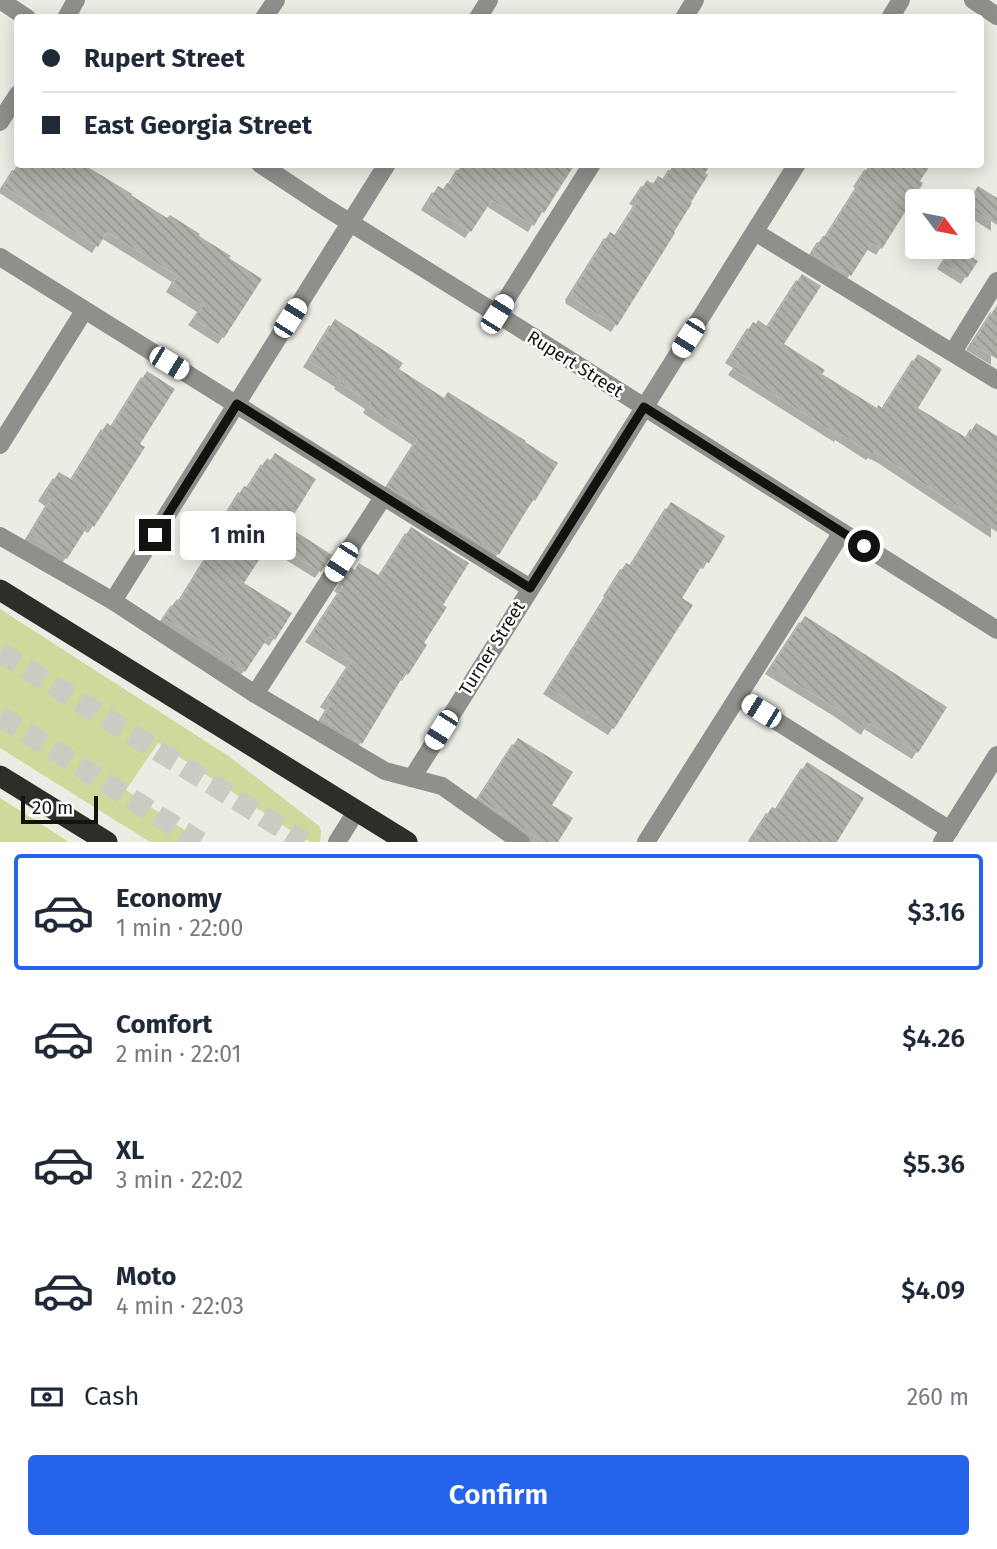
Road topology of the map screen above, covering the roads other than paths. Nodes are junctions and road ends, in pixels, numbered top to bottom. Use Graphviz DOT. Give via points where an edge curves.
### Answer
graph roads {
  1 [pos="0,0"];
  2 [pos="972,0"];
  3 [pos="20,14"];
  4 [pos="997,16"];
  5 [pos="14,100"];
  6 [pos="0,122"];
  7 [pos="266,168"];
  8 [pos="384,168"];
  9 [pos="589,168"];
  10 [pos="795,168"];
  11 [pos="350,223"];
  12 [pos="755,232"];
  13 [pos="0,257"];
  14 [pos="997,281"];
  15 [pos="85,311"];
  16 [pos="497,314"];
  17 [pos="953,352"];
  18 [pos="997,380"];
  19 [pos="237,404"];
  20 [pos="644,407"];
  21 [pos="0,445"];
  22 [pos="384,496"];
  23 [pos="842,531"];
  24 [pos="0,536"];
  25 [pos="530,588"];
  26 [pos="0,590"];
  27 [pos="113,601"];
  28 [pos="997,630"];
  29 [pos="255,694"];
  30 [pos="738,697"];
  31 [pos="997,755"];
  32 [pos="0,776"];
  33 [pos="412,778"];
  34 [pos="356,810"];
  35 [pos="946,836"];
  36 [pos="107,842"];
  37 [pos="337,842"];
  38 [pos="407,842"];
  39 [pos="521,842"];
  40 [pos="646,842"];
  1 -- 3 [label="street"];
  2 -- 4 [label="street"];
  5 -- 6 [label="street"];
  7 -- 11 [label="street, Rupert Street"];
  8 -- 11 [label="street"];
  9 -- 16 [label="street"];
  10 -- 12 [label="street, Turner Street"];
  11 -- 16 [label="street, Rupert Street"];
  11 -- 19 [label="street"];
  12 -- 17 [label="street"];
  12 -- 20 [label="street, Turner Street"];
  13 -- 15 [label="street"];
  14 -- 17 [label="street"];
  15 -- 19 [label="street"];
  15 -- 21 [label="street"];
  16 -- 20 [label="street, Rupert Street"];
  17 -- 18 [label="street"];
  19 -- 22 [label="street"];
  19 -- 27 [label="street"];
  20 -- 23 [label="street, Rupert Street"];
  20 -- 25 [label="street, Turner Street"];
  22 -- 25 [label="street"];
  22 -- 29 [label="street"];
  23 -- 28 [label="street, Rupert Street"];
  23 -- 30 [label="street"];
  24 -- 27 [label="street"];
  25 -- 33 [label="street, Turner Street"];
  26 -- 34 [label="highway"];
  27 -- 29 [label="street"];
  29 -- 33 [label="street" via="385,771"];
  30 -- 35 [label="street"];
  30 -- 40 [label="street"];
  31 -- 35 [label="street"];
  32 -- 36 [label="highway"];
  33 -- 39 [label="street" via="442,786"];
  34 -- 37 [label="street"];
  34 -- 38 [label="highway"];
}
